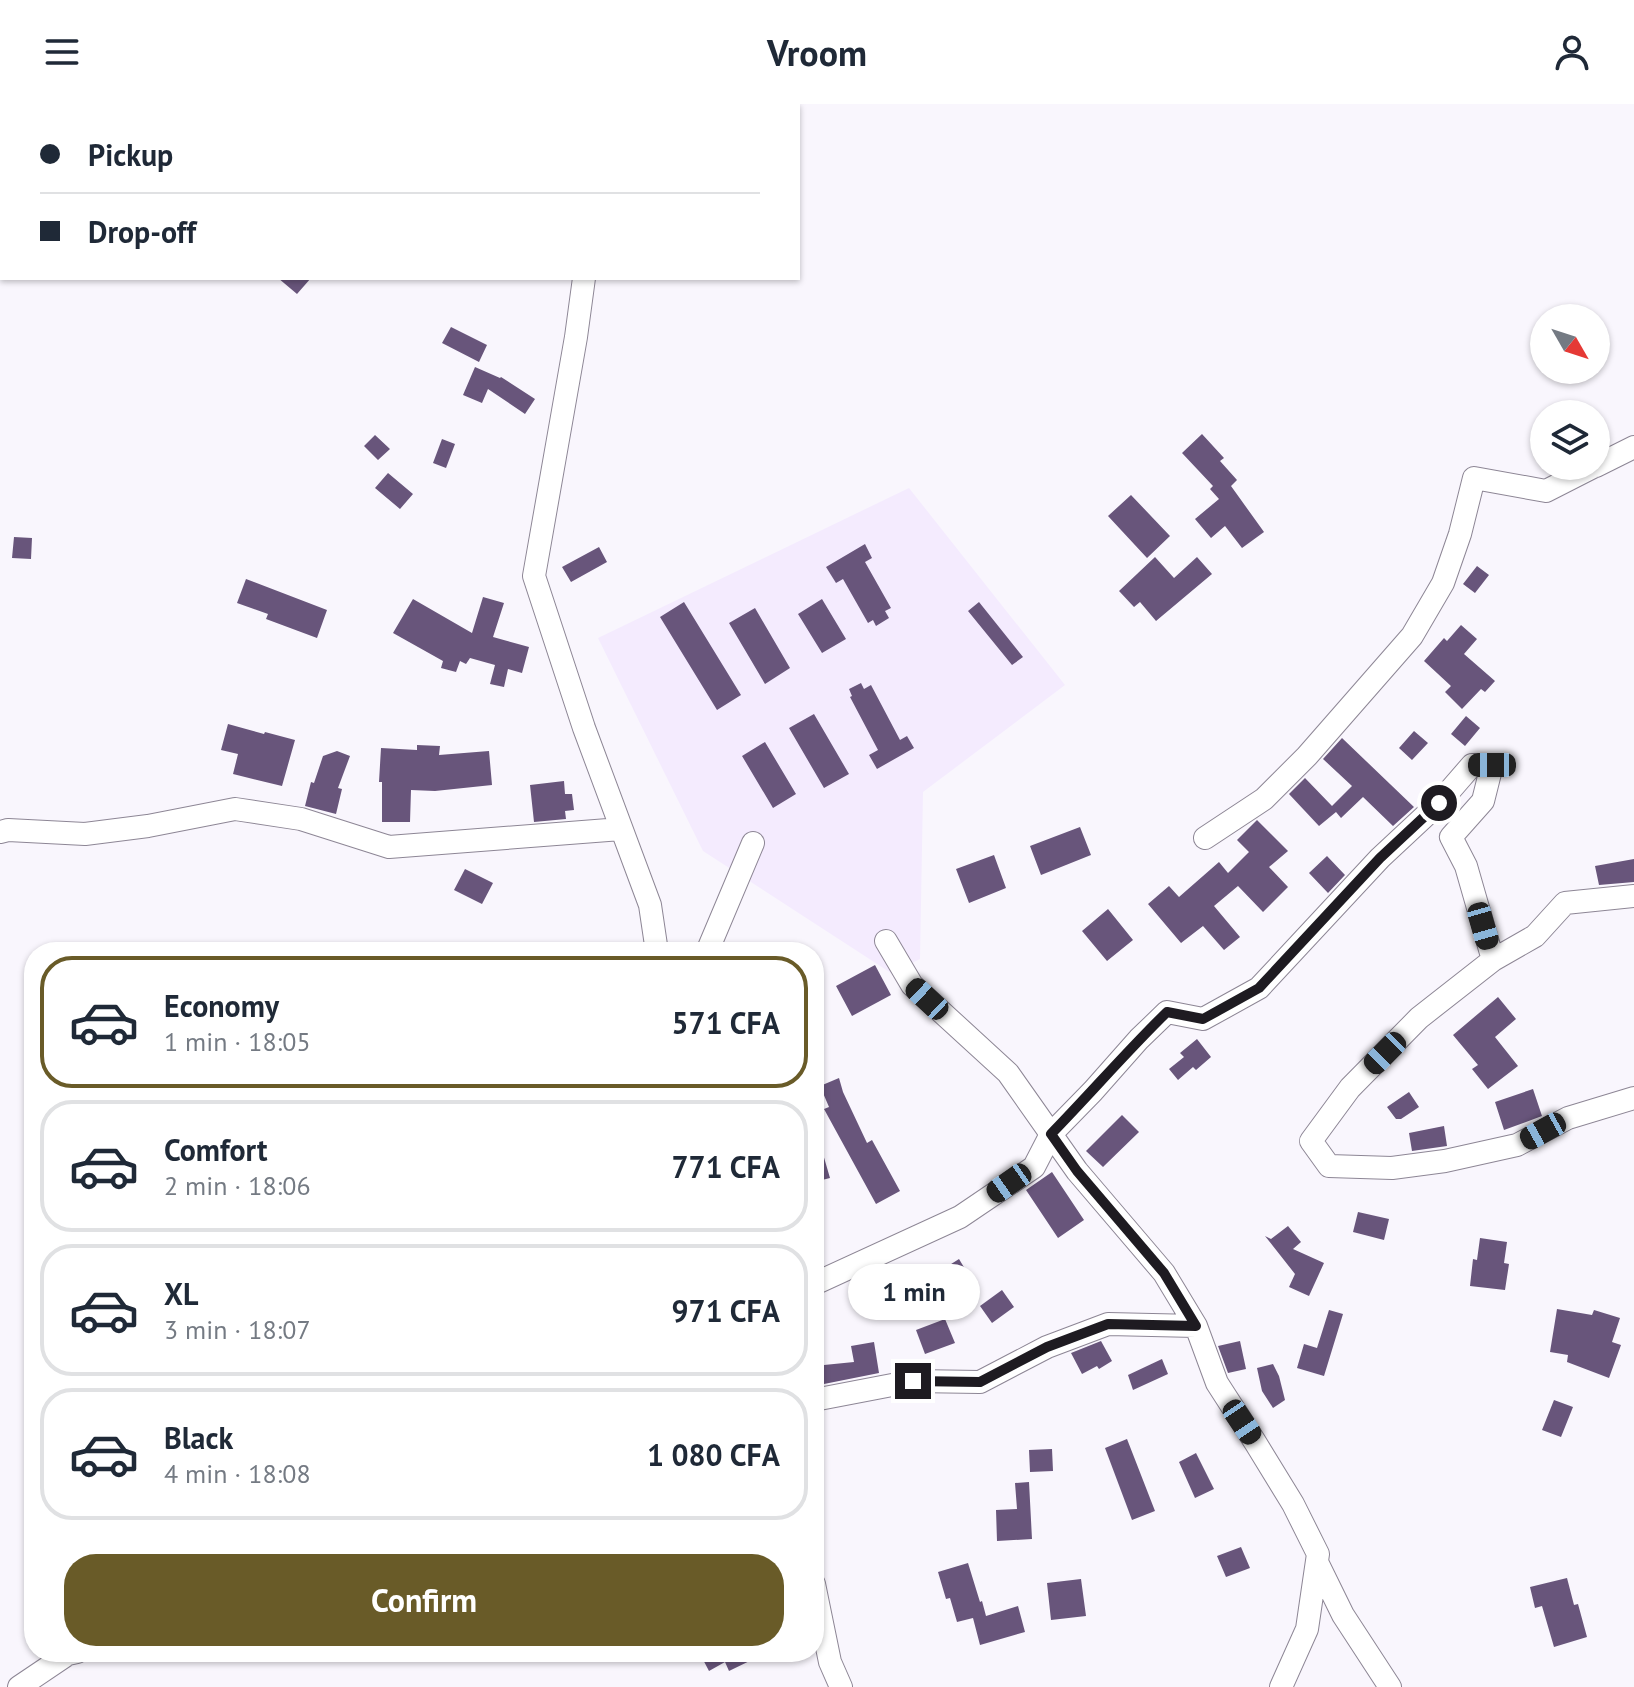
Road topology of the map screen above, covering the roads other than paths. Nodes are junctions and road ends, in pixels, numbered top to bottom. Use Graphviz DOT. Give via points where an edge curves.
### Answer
graph roads {
  1 [pos="584,280"];
  2 [pos="1634,447"];
  3 [pos="1610,459"];
  4 [pos="1568,480"];
  5 [pos="621,829"];
  6 [pos="0,832"];
  7 [pos="1205,838"];
  8 [pos="753,843"];
  9 [pos="1634,896"];
  10 [pos="886,941"];
  11 [pos="656,942"];
  12 [pos="711,942"];
  13 [pos="1493,960"];
  14 [pos="1634,1098"];
  15 [pos="1051,1134"];
  16 [pos="824,1279"];
  17 [pos="1196,1326"];
  18 [pos="824,1398"];
  19 [pos="1317,1562"];
  20 [pos="824,1633"];
  21 [pos="56,1662"];
  22 [pos="19,1687"];
  23 [pos="841,1687"];
  24 [pos="1281,1687"];
  25 [pos="1390,1687"];
  1 -- 5 [label="street" via="534,576"];
  2 -- 3 [label="street"];
  4 -- 7 [label="street" via="1546,491 1474,478 1443,583 1412,636 1264,799"];
  5 -- 6 [label="street" via="389,847 301,819 235,809 85,834"];
  5 -- 11 [label="street" via="650,905"];
  8 -- 12 [label="street"];
  9 -- 13 [label="street" via="1565,903 1535,936"];
  10 -- 15 [label="street" via="912,985 1008,1073"];
  13 -- 14 [label="street" via="1419,1018 1350,1088 1311,1141 1329,1166 1392,1168 1517,1145 1568,1118"];
  13 -- 15 [label="street" via="1466,866 1451,837 1483,801 1492,765 1472,765 1259,988 1203,1019 1167,1012"];
  15 -- 16 [label="street" via="1034,1167 960,1217"];
  15 -- 17 [label="street" via="1164,1273"];
  17 -- 18 [label="street" via="1108,1324 1047,1347 980,1382 913,1381"];
  17 -- 19 [label="street" via="1217,1383 1293,1504"];
  19 -- 24 [label="street" via="1307,1629"];
  19 -- 25 [label="street" via="1343,1615"];
  20 -- 23 [label="street"];
  21 -- 22 [label="street"];
}
